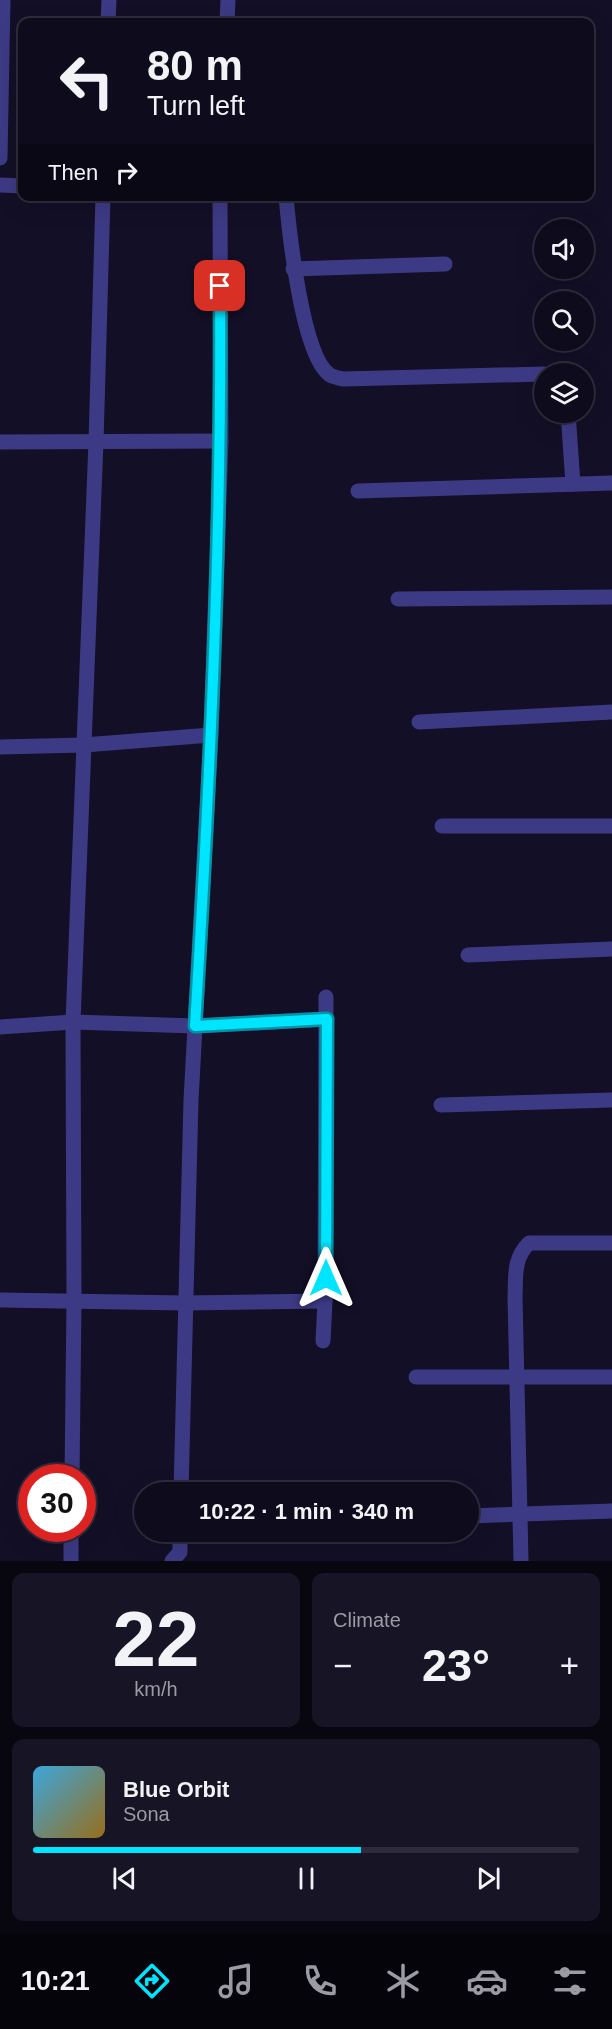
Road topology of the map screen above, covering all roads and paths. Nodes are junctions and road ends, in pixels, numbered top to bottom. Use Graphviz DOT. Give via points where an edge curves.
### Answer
graph roads {
  1 [pos="3,0"];
  2 [pos="109,0"];
  3 [pos="228,0"];
  4 [pos="108,18"];
  5 [pos="227,18"];
  6 [pos="0,158"];
  7 [pos="0,185"];
  8 [pos="18,186"];
  9 [pos="103,201"];
  10 [pos="220,201"];
  11 [pos="286,201"];
  12 [pos="445,264"];
  13 [pos="293,269"];
  14 [pos="534,374"];
  15 [pos="569,423"];
  16 [pos="221,441"];
  17 [pos="0,442"];
  18 [pos="96,442"];
  19 [pos="612,483"];
  20 [pos="573,484"];
  21 [pos="358,491"];
  22 [pos="612,597"];
  23 [pos="398,599"];
  24 [pos="612,712"];
  25 [pos="419,722"];
  26 [pos="212,735"];
  27 [pos="84,745"];
  28 [pos="0,747"];
  29 [pos="442,826"];
  30 [pos="612,826"];
  31 [pos="612,949"];
  32 [pos="468,955"];
  33 [pos="326,997"];
  34 [pos="327,1019"];
  35 [pos="74,1022"];
  36 [pos="195,1026"];
  37 [pos="0,1027"];
  38 [pos="612,1100"];
  39 [pos="441,1105"];
  40 [pos="612,1243"];
  41 [pos="0,1300"];
  42 [pos="74,1301"];
  43 [pos="325,1301"];
  44 [pos="185,1303"];
  45 [pos="323,1341"];
  46 [pos="416,1377"];
  47 [pos="518,1377"];
  48 [pos="612,1377"];
  49 [pos="72,1464"];
  50 [pos="181,1482"];
  51 [pos="612,1510"];
  52 [pos="519,1514"];
  53 [pos="479,1516"];
  54 [pos="71,1542"];
  55 [pos="180,1542"];
  56 [pos="71,1561"];
  57 [pos="172,1561"];
  58 [pos="521,1561"];
  1 -- 6 [label="street"];
  2 -- 4 [label="street"];
  3 -- 5 [label="street"];
  7 -- 8 [label="street"];
  9 -- 18 [label="street"];
  10 -- 16 [label="street"];
  11 -- 13 [label="street"];
  12 -- 13 [label="street"];
  13 -- 14 [label="street" via="311,342 330,375 343,379"];
  15 -- 20 [label="street"];
  16 -- 18 [label="street"];
  16 -- 26 [label="street"];
  17 -- 18 [label="street"];
  18 -- 27 [label="street"];
  19 -- 20 [label="street"];
  20 -- 21 [label="street"];
  22 -- 23 [label="street"];
  24 -- 25 [label="street"];
  26 -- 27 [label="street"];
  26 -- 36 [label="street"];
  27 -- 28 [label="street"];
  27 -- 35 [label="street"];
  29 -- 30 [label="street"];
  31 -- 32 [label="street"];
  33 -- 34 [label="street"];
  34 -- 36 [label="street"];
  34 -- 43 [label="street"];
  35 -- 36 [label="street"];
  35 -- 37 [label="street"];
  35 -- 42 [label="street"];
  36 -- 44 [label="street"];
  38 -- 39 [label="street"];
  40 -- 47 [label="street" via="529,1243 520,1251 515,1297"];
  41 -- 42 [label="street"];
  42 -- 44 [label="street"];
  42 -- 49 [label="street"];
  43 -- 44 [label="street"];
  43 -- 45 [label="street"];
  44 -- 50 [label="street"];
  46 -- 47 [label="street"];
  47 -- 48 [label="street"];
  47 -- 52 [label="street"];
  51 -- 52 [label="street"];
  52 -- 53 [label="street"];
  52 -- 58 [label="street"];
  54 -- 56 [label="street"];
  55 -- 57 [label="street" via="180,1552"];
}
